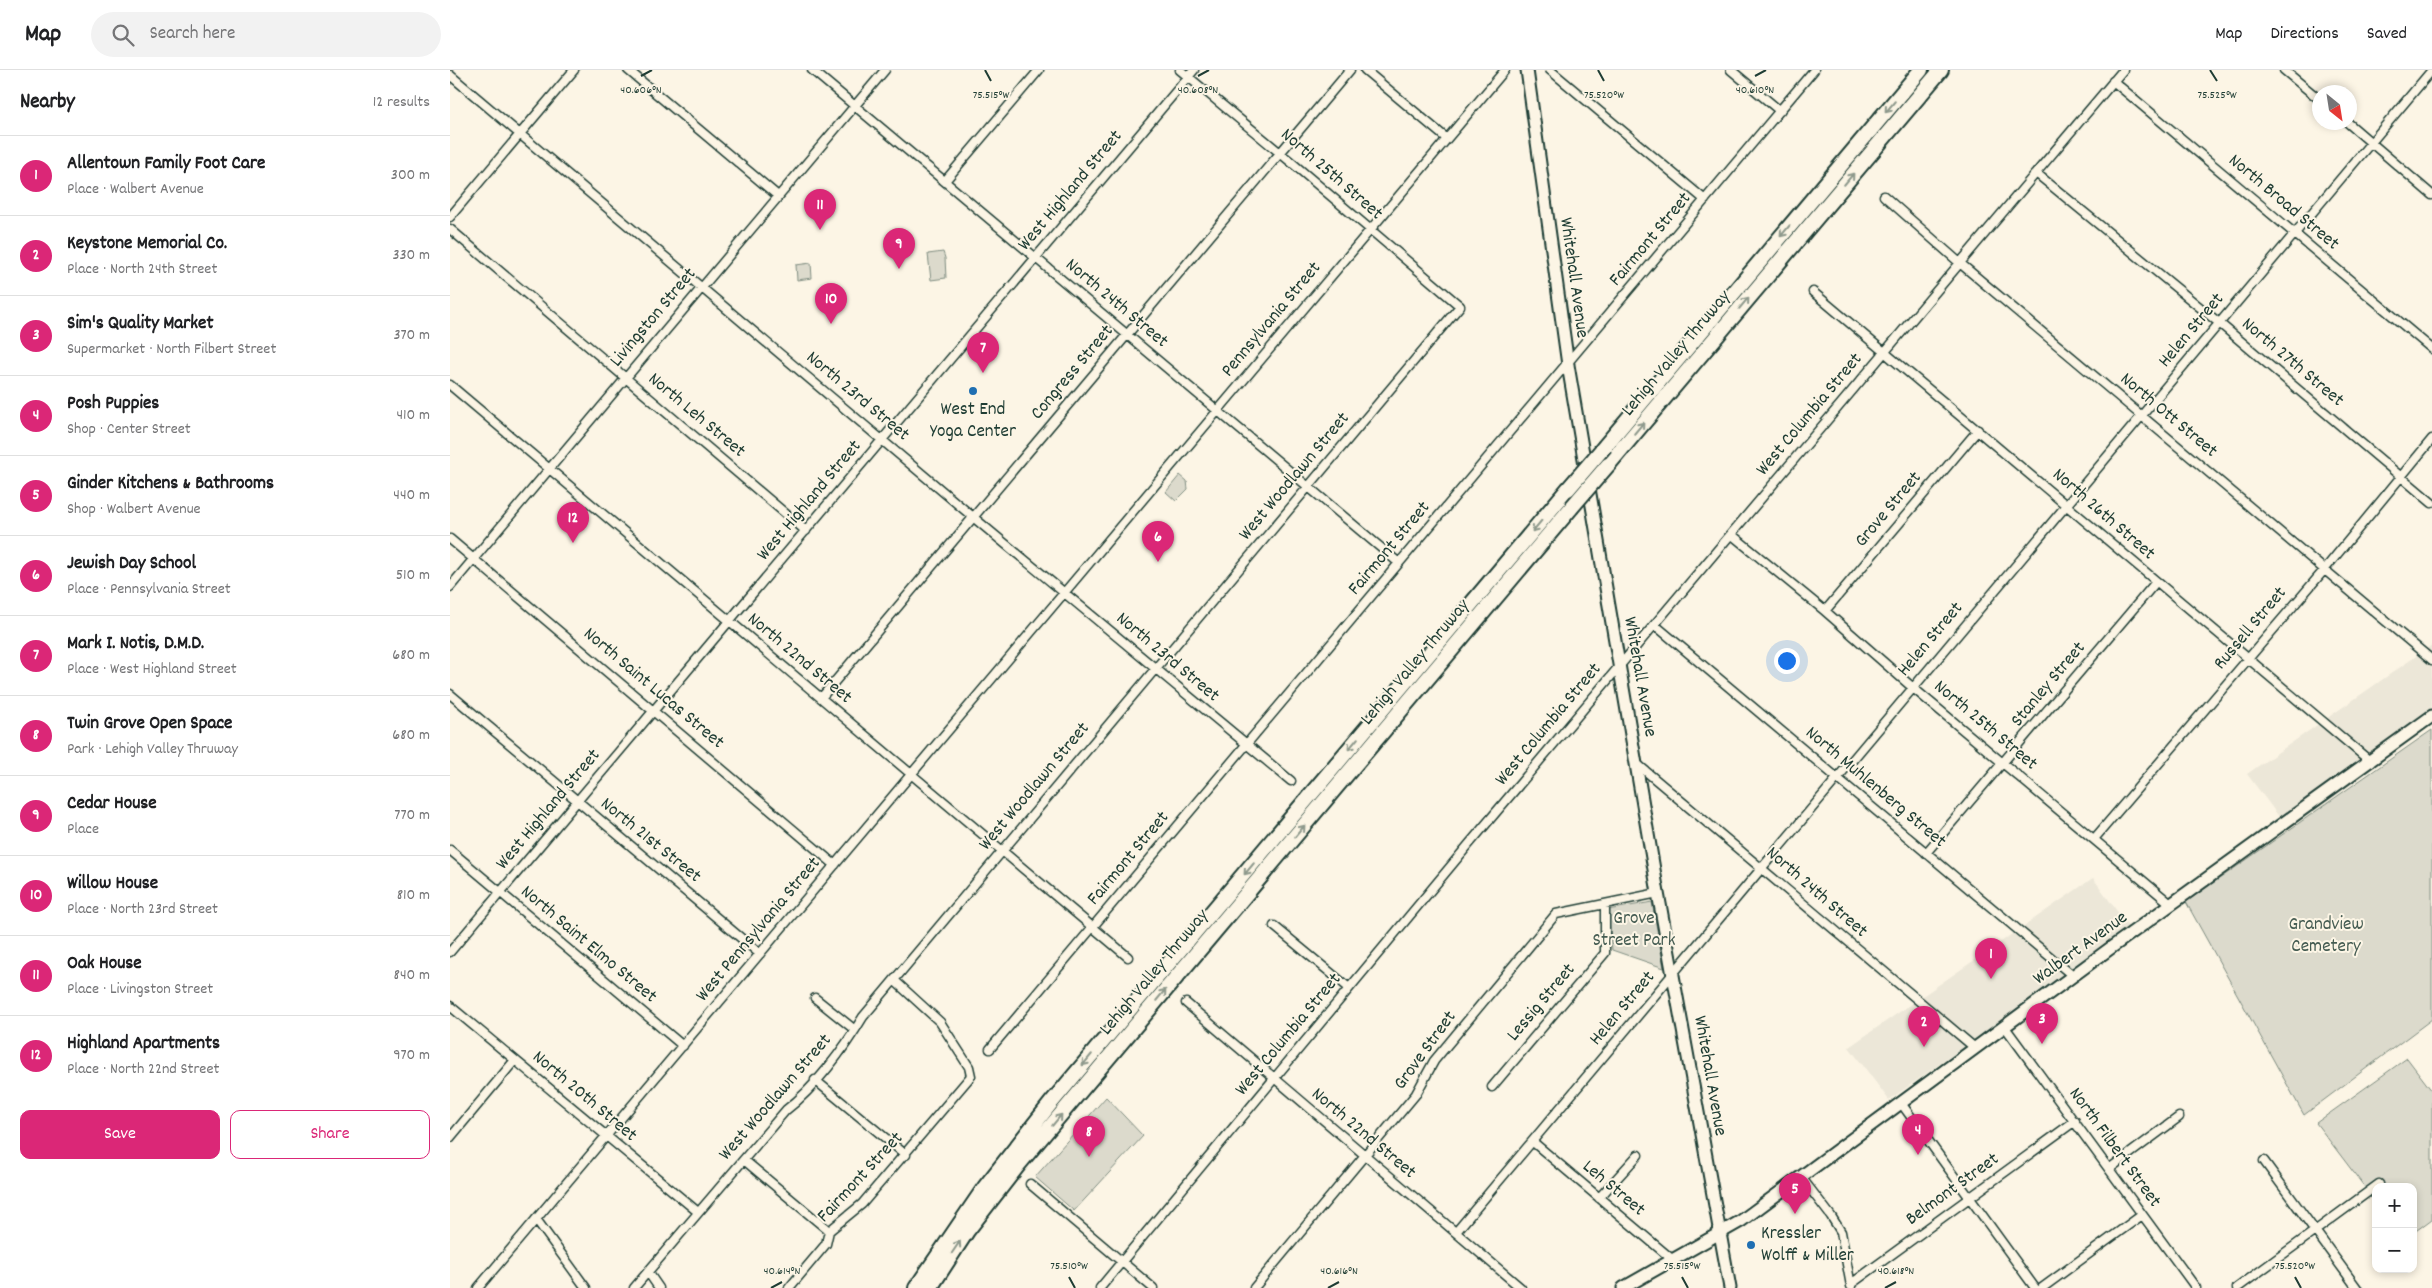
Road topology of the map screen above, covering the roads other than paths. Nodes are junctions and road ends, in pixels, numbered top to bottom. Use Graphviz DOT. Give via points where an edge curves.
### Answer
graph roads {
  1 [pos="574,70"];
  2 [pos="628,70"];
  3 [pos="812,70"];
  4 [pos="885,70"];
  5 [pos="1038,70"];
  6 [pos="1180,70"];
  7 [pos="1194,70"];
  8 [pos="1350,70"];
  9 [pos="1365,70"];
  10 [pos="1505,70"];
  11 [pos="1527,70"];
  12 [pos="1550,70"];
  13 [pos="1732,70"];
  14 [pos="1814,70"];
  15 [pos="1921,70"];
  16 [pos="1941,70"];
  17 [pos="2123,70"];
  18 [pos="2284,70"];
  19 [pos="2432,70"];
  20 [pos="450,76"];
  21 [pos="1188,77"];
  22 [pos="2113,81"];
  23 [pos="2312,93"];
  24 [pos="855,106"];
  25 [pos="1780,111"];
  26 [pos="2356,130"];
  27 [pos="520,134"];
  28 [pos="1446,138"];
  29 [pos="2371,143"];
  30 [pos="1280,153"];
  31 [pos="2036,173"];
  32 [pos="945,181"];
  33 [pos="2432,195"];
  34 [pos="778,196"];
  35 [pos="1884,196"];
  36 [pos="1705,200"];
  37 [pos="450,217"];
  38 [pos="450,229"];
  39 [pos="1369,230"];
  40 [pos="2296,234"];
  41 [pos="1036,257"];
  42 [pos="1961,264"];
  43 [pos="701,287"];
  44 [pos="1813,292"];
  45 [pos="1460,306"];
  46 [pos="2219,325"];
  47 [pos="1126,335"];
  48 [pos="2432,349"];
  49 [pos="1884,352"];
  50 [pos="1568,365"];
  51 [pos="625,377"];
  52 [pos="450,385"];
  53 [pos="1217,410"];
  54 [pos="2143,415"];
  55 [pos="1978,430"];
  56 [pos="2432,439"];
  57 [pos="883,440"];
  58 [pos="550,469"];
  59 [pos="2400,476"];
  60 [pos="1308,488"];
  61 [pos="2432,504"];
  62 [pos="2066,505"];
  63 [pos="973,517"];
  64 [pos="806,531"];
  65 [pos="1731,534"];
  66 [pos="450,539"];
  67 [pos="474,559"];
  68 [pos="1399,563"];
  69 [pos="2324,569"];
  70 [pos="2156,582"];
  71 [pos="450,588"];
  72 [pos="1064,592"];
  73 [pos="1825,611"];
  74 [pos="730,622"];
  75 [pos="1655,625"];
  76 [pos="2248,658"];
  77 [pos="2432,660"];
  78 [pos="1619,666"];
  79 [pos="1155,670"];
  80 [pos="1912,687"];
  81 [pos="450,694"];
  82 [pos="820,698"];
  83 [pos="655,711"];
  84 [pos="2432,716"];
  85 [pos="1247,745"];
  86 [pos="2371,762"];
  87 [pos="1636,763"];
  88 [pos="2004,763"];
  89 [pos="912,774"];
  90 [pos="1837,778"];
  91 [pos="1290,780"];
  92 [pos="577,802"];
  93 [pos="2094,839"];
  94 [pos="450,850"];
  95 [pos="1003,851"];
  96 [pos="1926,853"];
  97 [pos="835,865"];
  98 [pos="1762,867"];
  99 [pos="501,892"];
  100 [pos="1658,893"];
  101 [pos="1605,904"];
  102 [pos="2172,905"];
  103 [pos="1274,926"];
  104 [pos="1093,928"];
  105 [pos="450,952"];
  106 [pos="760,954"];
  107 [pos="1128,957"];
  108 [pos="1673,974"];
  109 [pos="2073,976"];
  110 [pos="894,980"];
  111 [pos="1349,988"];
  112 [pos="815,998"];
  113 [pos="1186,1003"];
  114 [pos="450,1006"];
  115 [pos="2005,1027"];
  116 [pos="855,1030"];
  117 [pos="683,1046"];
  118 [pos="1975,1048"];
  119 [pos="990,1049"];
  120 [pos="515,1060"];
  121 [pos="815,1080"];
  122 [pos="1273,1080"];
  123 [pos="1492,1087"];
  124 [pos="1901,1103"];
  125 [pos="2178,1117"];
  126 [pos="2074,1121"];
  127 [pos="606,1137"];
  128 [pos="450,1138"];
  129 [pos="1533,1142"];
  130 [pos="906,1155"];
  131 [pos="1364,1156"];
  132 [pos="1638,1156"];
  133 [pos="744,1160"];
  134 [pos="2264,1161"];
  135 [pos="2109,1169"];
  136 [pos="1801,1177"];
  137 [pos="1030,1184"];
  138 [pos="2372,1189"];
  139 [pos="1600,1198"];
  140 [pos="1969,1199"];
  141 [pos="698,1212"];
  142 [pos="2142,1215"];
  143 [pos="536,1219"];
  144 [pos="2314,1230"];
  145 [pos="829,1231"];
  146 [pos="1456,1232"];
  147 [pos="1721,1234"];
  148 [pos="1673,1260"];
  149 [pos="1122,1263"];
  150 [pos="648,1272"];
  151 [pos="1851,1286"];
  152 [pos="478,1288"];
  153 [pos="586,1288"];
  154 [pos="634,1288"];
  155 [pos="659,1288"];
  156 [pos="789,1288"];
  157 [pos="916,1288"];
  158 [pos="930,1288"];
  159 [pos="1100,1288"];
  160 [pos="1153,1288"];
  161 [pos="1254,1288"];
  162 [pos="1521,1288"];
  163 [pos="1623,1288"];
  164 [pos="1730,1288"];
  165 [pos="2035,1288"];
  166 [pos="2042,1288"];
  167 [pos="2196,1288"];
  168 [pos="2237,1288"];
  169 [pos="2357,1288"];
  1 -- 27 [label="street"];
  2 -- 34 [label="street"];
  3 -- 24 [label="street, North 24th Street"];
  4 -- 24 [label="street, Livingston Street"];
  5 -- 32 [label="street"];
  6 -- 21 [label="street, North 25th Street"];
  7 -- 21 [label="street, West Highland Street"];
  8 -- 30 [label="street, Congress Street"];
  9 -- 28 [label="street"];
  10 -- 28 [label="street, Pennsylvania Street"];
  11 -- 50 [label="street, Whitehall Avenue"];
  12 -- 36 [label="street"];
  13 -- 25 [label="street"];
  14 -- 25 [label="street, Fairmont Street"];
  15 -- 157 [label="highway, Lehigh Valley Thruway, one-way, bridge" via="1051,1103 985,1187"];
  158 -- 16 [label="highway, Lehigh Valley Thruway, one-way, bridge" via="967,1231 1019,1164"];
  17 -- 22 [label="street, West Columbia Street"];
  18 -- 23 [label="street"];
  19 -- 29 [label="street, Helen Street"];
  20 -- 27 [label="street, North 23rd Street"];
  21 -- 30 [label="street, North 25th Street"];
  21 -- 41 [label="street, West Highland Street"];
  22 -- 31 [label="street, West Columbia Street"];
  22 -- 40 [label="street, North Broad Street"];
  24 -- 32 [label="street, North 24th Street"];
  24 -- 34 [label="street, Livingston Street"];
  25 -- 36 [label="street, Fairmont Street"];
  26 -- 29 [label="street"];
  27 -- 37 [label="street"];
  27 -- 43 [label="street, North 23rd Street"];
  28 -- 39 [label="street, Pennsylvania Street"];
  29 -- 33 [label="street"];
  29 -- 40 [label="street, Helen Street"];
  30 -- 39 [label="street, North 25th Street"];
  30 -- 47 [label="street, Congress Street"];
  31 -- 42 [label="street, West Columbia Street"];
  31 -- 46 [label="street, North 27th Street"];
  32 -- 41 [label="street, North 24th Street"];
  34 -- 43 [label="street, Livingston Street"];
  35 -- 42 [label="street, North Ott Street"];
  36 -- 50 [label="street, Fairmont Street"];
  38 -- 51 [label="street, North Leh Street"];
  39 -- 45 [label="street, North 25th Street"];
  39 -- 53 [label="street, Pennsylvania Street"];
  40 -- 46 [label="street, Helen Street"];
  40 -- 48 [label="street, North Broad Street"];
  41 -- 47 [label="street, North 24th Street"];
  41 -- 57 [label="street, West Highland Street"];
  42 -- 49 [label="street, West Columbia Street"];
  42 -- 54 [label="street, North Ott Street"];
  43 -- 51 [label="street, Livingston Street"];
  43 -- 57 [label="street, North 23rd Street"];
  44 -- 49 [label="street, North 26th Street"];
  45 -- 60 [label="street, West Woodlawn Street"];
  46 -- 54 [label="street, Helen Street"];
  46 -- 59 [label="street, North 27th Street"];
  47 -- 53 [label="street, North 24th Street"];
  47 -- 63 [label="street, Congress Street"];
  49 -- 55 [label="street, North 26th Street"];
  49 -- 65 [label="street, West Columbia Street"];
  50 -- 68 [label="street, Fairmont Street"];
  50 -- 78 [label="street, Whitehall Avenue"];
  51 -- 58 [label="street, Livingston Street"];
  51 -- 64 [label="street, North Leh Street"];
  52 -- 58 [label="street, North 22nd Street"];
  53 -- 60 [label="street, North 24th Street"];
  53 -- 72 [label="street, Pennsylvania Street"];
  54 -- 62 [label="street, Helen Street"];
  54 -- 69 [label="street, North Ott Street"];
  55 -- 62 [label="street, North 26th Street"];
  55 -- 73 [label="street, Grove Street"];
  56 -- 59 [label="street, Russell Street"];
  57 -- 63 [label="street, North 23rd Street"];
  57 -- 64 [label="street, West Highland Street"];
  58 -- 67 [label="street, Livingston Street"];
  58 -- 74 [label="street, North 22nd Street"];
  59 -- 61 [label="street, North 27th Street"];
  59 -- 69 [label="street, Russell Street"];
  60 -- 68 [label="street, North 24th Street"];
  60 -- 79 [label="street, West Woodlawn Street"];
  62 -- 70 [label="street, North 26th Street"];
  62 -- 80 [label="street, Helen Street"];
  63 -- 72 [label="street, North 23rd Street"];
  63 -- 82 [label="street, Congress Street"];
  64 -- 74 [label="street, West Highland Street"];
  65 -- 73 [label="street, North 25th Street"];
  65 -- 75 [label="street, West Columbia Street"];
  66 -- 67 [label="street, North Saint Lucas Street"];
  67 -- 71 [label="street, Livingston Street"];
  67 -- 83 [label="street, North Saint Lucas Street"];
  68 -- 85 [label="street, Fairmont Street"];
  69 -- 76 [label="street, Russell Street"];
  69 -- 77 [label="street, North Ott Street"];
  70 -- 76 [label="street, North 26th Street"];
  70 -- 88 [label="street, Stanley Street"];
  72 -- 79 [label="street, North 23rd Street"];
  72 -- 89 [label="street, West Pennsylvania Street"];
  73 -- 80 [label="street, North 25th Street"];
  74 -- 82 [label="street, North 22nd Street"];
  74 -- 83 [label="street, West Highland Street"];
  75 -- 78 [label="street, West Columbia Street"];
  75 -- 90 [label="street, North Muhlenberg Street"];
  76 -- 86 [label="street, North 26th Street"];
  76 -- 93 [label="street, Russell Street"];
  78 -- 87 [label="street, Whitehall Avenue"];
  78 -- 111 [label="street, West Columbia Street"];
  79 -- 85 [label="street, North 23rd Street"];
  79 -- 95 [label="street, West Woodlawn Street"];
  80 -- 88 [label="street, North 25th Street"];
  80 -- 90 [label="street, Helen Street"];
  81 -- 92 [label="street, North 21st Street"];
  82 -- 89 [label="street, North 22nd Street"];
  83 -- 92 [label="street, West Highland Street"];
  83 -- 97 [label="street, North Saint Lucas Street"];
  84 -- 86 [label="street, Walbert Avenue"];
  85 -- 91 [label="street, North 23rd Street"];
  85 -- 104 [label="street, Fairmont Street"];
  86 -- 102 [label="street, Walbert Avenue"];
  87 -- 98 [label="street, North 24th Street"];
  87 -- 100 [label="street, Whitehall Avenue"];
  88 -- 93 [label="street, North 25th Street"];
  88 -- 96 [label="street, Stanley Street"];
  89 -- 95 [label="street, North 22nd Street"];
  89 -- 97 [label="street, West Pennsylvania Street"];
  90 -- 96 [label="street, North Muhlenberg Street"];
  90 -- 98 [label="street, Helen Street"];
  92 -- 99 [label="street, West Highland Street"];
  92 -- 106 [label="street, North 21st Street"];
  93 -- 102 [label="street, North 25th Street"];
  94 -- 99 [label="street, North Saint Elmo Street"];
  95 -- 104 [label="street, North 22nd Street"];
  95 -- 110 [label="street, West Woodlawn Street"];
  96 -- 109 [label="street, North Muhlenberg Street"];
  97 -- 106 [label="street, West Pennsylvania Street"];
  98 -- 108 [label="street, Helen Street"];
  98 -- 118 [label="street, North 24th Street"];
  99 -- 105 [label="street, West Highland Street"];
  99 -- 117 [label="street, North Saint Elmo Street"];
  100 -- 101 [label="street, Grove Street"];
  100 -- 108 [label="street, Whitehall Avenue"];
  101 -- 123 [label="street, Lessig Street" via="1605,953"];
  101 -- 131 [label="street, Grove Street" via="1556,914 1434,1061 1416,1094"];
  102 -- 109 [label="street, Walbert Avenue"];
  103 -- 111 [label="street"];
  104 -- 107 [label="street, North 22nd Street"];
  104 -- 119 [label="street, Fairmont Street"];
  106 -- 117 [label="street, West Pennsylvania Street"];
  108 -- 129 [label="street, Helen Street"];
  108 -- 147 [label="street, Whitehall Avenue"];
  109 -- 115 [label="street, Walbert Avenue"];
  110 -- 116 [label="street, West Woodlawn Street"];
  110 -- 130 [label="street, Fairmont Street" via="940,1022 971,1074"];
  111 -- 122 [label="street, West Columbia Street"];
  112 -- 116 [label="street"];
  113 -- 122 [label="street, North 22nd Street"];
  114 -- 120 [label="street, North 20th Street"];
  115 -- 118 [label="street, Walbert Avenue"];
  115 -- 126 [label="street, North Filbert Street"];
  116 -- 121 [label="street, West Woodlawn Street"];
  117 -- 127 [label="street, West Pennsylvania Street"];
  118 -- 124 [label="street, Walbert Avenue"];
  120 -- 127 [label="street, North 20th Street"];
  120 -- 128 [label="street"];
  121 -- 130 [label="street"];
  121 -- 133 [label="street, West Woodlawn Street"];
  122 -- 131 [label="street, North 22nd Street"];
  122 -- 149 [label="street, West Columbia Street"];
  124 -- 136 [label="street, Walbert Avenue"];
  124 -- 140 [label="street"];
  125 -- 135 [label="street"];
  126 -- 135 [label="street, North Filbert Street"];
  126 -- 140 [label="street, Belmont Street"];
  127 -- 141 [label="street, North 20th Street"];
  127 -- 143 [label="street, West Pennsylvania Street"];
  129 -- 139 [label="street, Leh Street"];
  129 -- 146 [label="street, Helen Street"];
  130 -- 145 [label="street, Fairmont Street" via="862,1204"];
  131 -- 146 [label="street, North 22nd Street"];
  131 -- 161 [label="street, Grove Street"];
  132 -- 139 [label="street"];
  133 -- 141 [label="street, West Woodlawn Street"];
  133 -- 145 [label="street"];
  134 -- 144 [label="street"];
  135 -- 142 [label="street, North Filbert Street"];
  136 -- 147 [label="street, Walbert Avenue"];
  136 -- 151 [label="street" via="1841,1232"];
  137 -- 149 [label="street"];
  138 -- 144 [label="street"];
  139 -- 148 [label="street, Leh Street"];
  140 -- 151 [label="street, Belmont Street"];
  140 -- 165 [label="street"];
  141 -- 150 [label="street, West Woodlawn Street"];
  142 -- 166 [label="street"];
  142 -- 167 [label="street, North Filbert Street"];
  143 -- 152 [label="street, West Pennsylvania Street"];
  143 -- 153 [label="street"];
  144 -- 168 [label="street"];
  144 -- 169 [label="street"];
  145 -- 156 [label="street, Fairmont Street" via="826,1244"];
  146 -- 162 [label="street, North 22nd Street"];
  147 -- 148 [label="street, Walbert Avenue"];
  147 -- 164 [label="street, Whitehall Avenue"];
  148 -- 163 [label="street, Walbert Avenue"];
  149 -- 159 [label="street, West Columbia Street"];
  149 -- 160 [label="street"];
  150 -- 154 [label="street, West Woodlawn Street"];
  150 -- 155 [label="street"];
}
